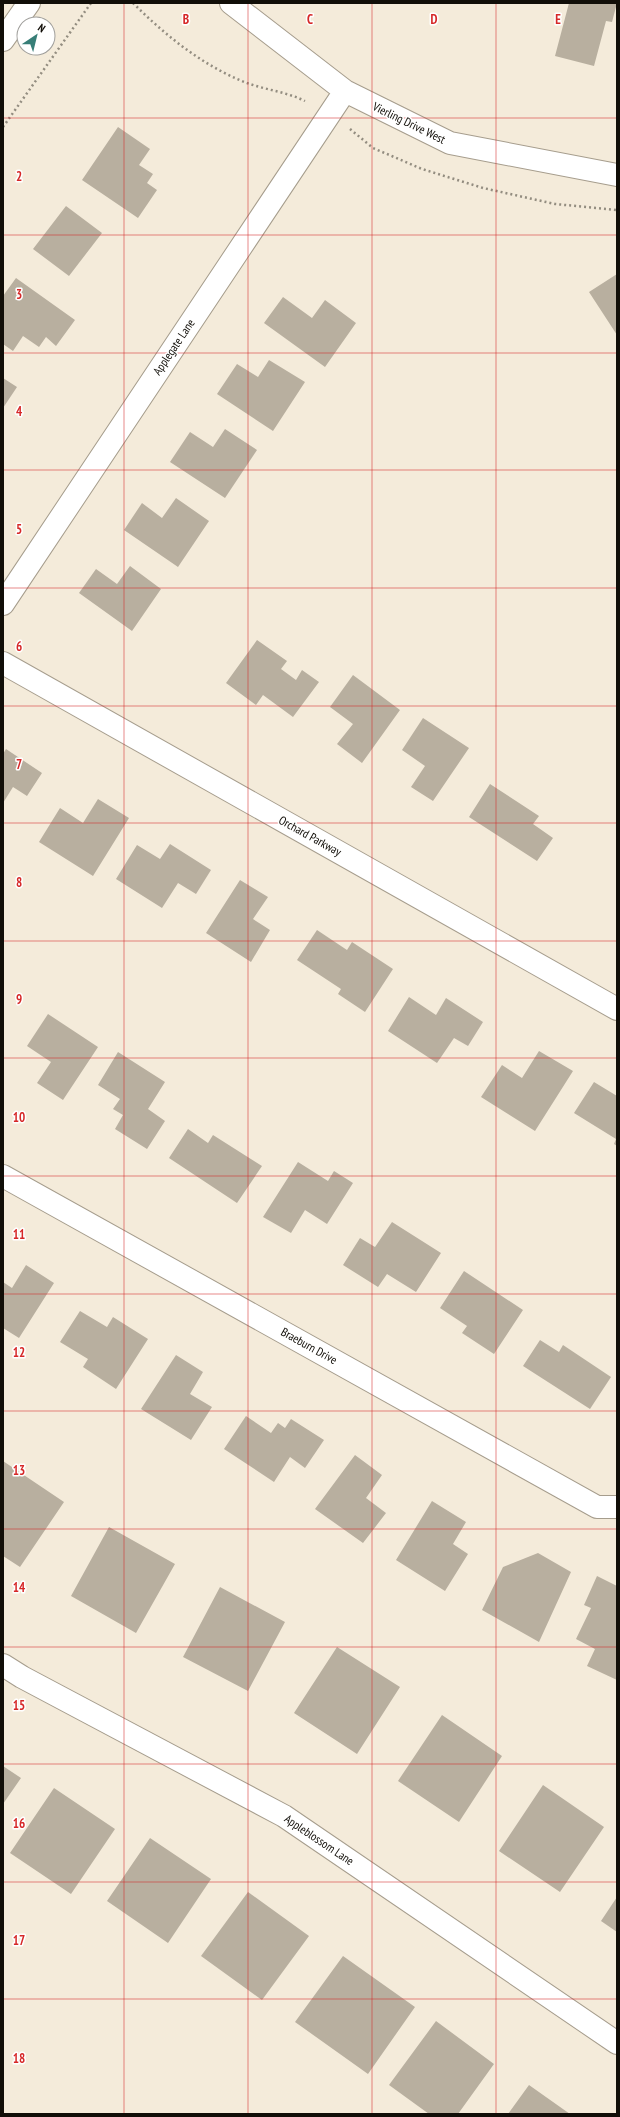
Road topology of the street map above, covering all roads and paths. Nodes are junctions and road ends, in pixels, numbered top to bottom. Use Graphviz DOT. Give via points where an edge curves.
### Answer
graph roads {
  1 [pos="29,3"];
  2 [pos="91,3"];
  3 [pos="231,3"];
  4 [pos="3,40"];
  5 [pos="345,91"];
  6 [pos="3,127"];
  7 [pos="617,175"];
  8 [pos="3,604"];
  9 [pos="3,663"];
  10 [pos="617,1009"];
  11 [pos="3,1176"];
  12 [pos="617,1507"];
  13 [pos="3,1665"];
  14 [pos="617,2043"];
  1 -- 4 [label="street"];
  2 -- 6 [label="path"];
  3 -- 5 [label="street, Vierling Drive West"];
  5 -- 7 [label="street, Vierling Drive West" via="450,143"];
  5 -- 8 [label="street, Applegate Lane"];
  9 -- 10 [label="street, Orchard Parkway"];
  11 -- 12 [label="street, Braeburn Drive" via="597,1507"];
  13 -- 14 [label="street, Appleblossom Lane" via="284,1816"];
}
